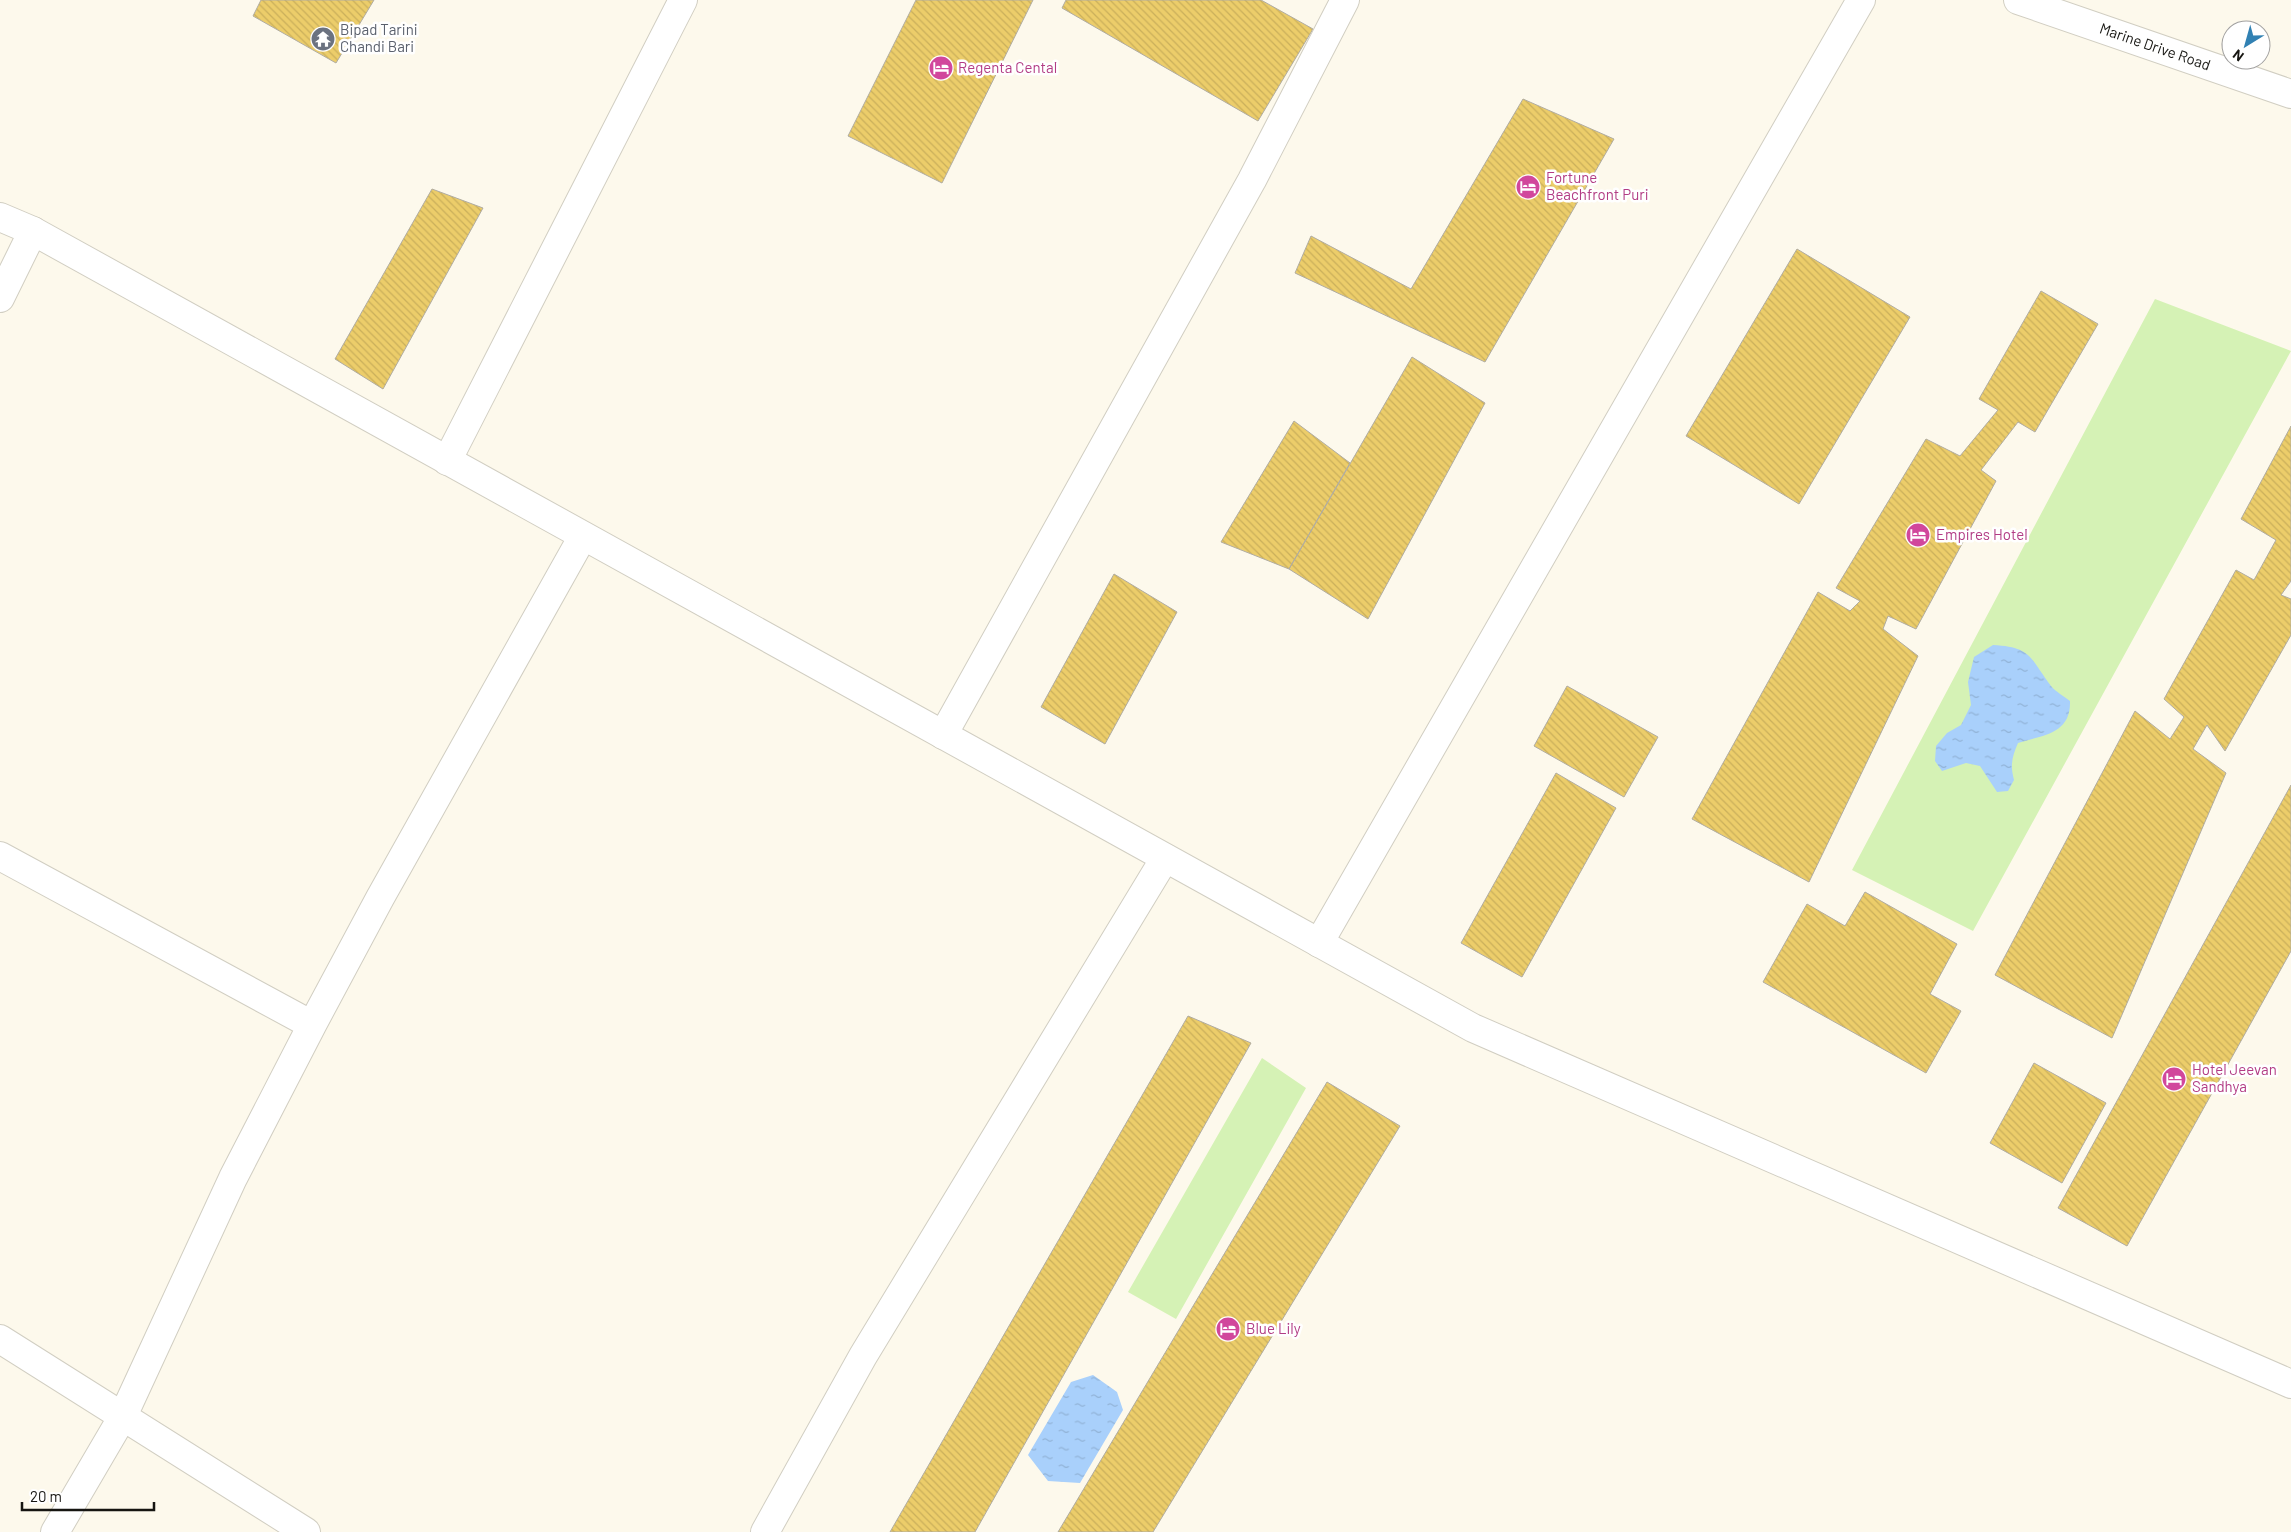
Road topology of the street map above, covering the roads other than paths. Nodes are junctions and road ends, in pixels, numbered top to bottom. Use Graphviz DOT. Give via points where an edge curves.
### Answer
graph roads {
  1 [pos="683,0"];
  2 [pos="1346,0"];
  3 [pos="1861,0"];
  4 [pos="2018,0"];
  5 [pos="2291,94"];
  6 [pos="0,217"];
  7 [pos="33,232"];
  8 [pos="0,298"];
  9 [pos="447,461"];
  10 [pos="583,536"];
  11 [pos="943,735"];
  12 [pos="0,856"];
  13 [pos="1165,858"];
  14 [pos="1319,942"];
  15 [pos="312,1025"];
  16 [pos="0,1338"];
  17 [pos="2291,1384"];
  18 [pos="123,1416"];
  19 [pos="55,1532"];
  20 [pos="306,1532"];
  21 [pos="765,1532"];
  1 -- 9 [label="main road"];
  2 -- 11 [label="main road" via="1252,180"];
  3 -- 14 [label="main road"];
  4 -- 5 [label="main road, Marine Drive Road"];
  6 -- 7 [label="main road"];
  7 -- 8 [label="main road"];
  7 -- 9 [label="main road"];
  9 -- 10 [label="main road"];
  10 -- 11 [label="main road"];
  10 -- 15 [label="main road"];
  11 -- 13 [label="main road"];
  12 -- 15 [label="main road"];
  13 -- 14 [label="main road"];
  13 -- 21 [label="main road" via="863,1356"];
  14 -- 17 [label="main road" via="1473,1028"];
  15 -- 18 [label="main road" via="233,1178"];
  16 -- 18 [label="main road"];
  18 -- 19 [label="main road"];
  18 -- 20 [label="main road"];
}
